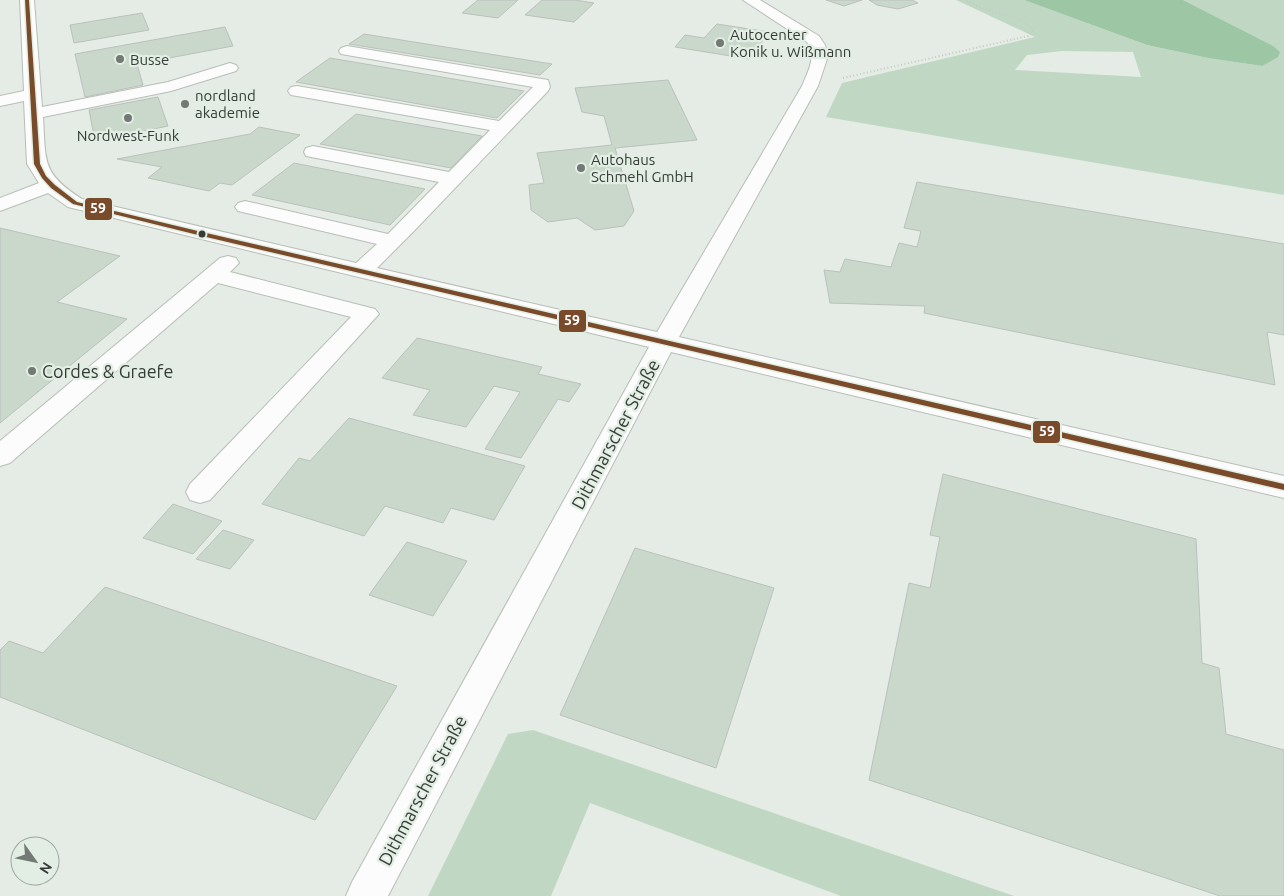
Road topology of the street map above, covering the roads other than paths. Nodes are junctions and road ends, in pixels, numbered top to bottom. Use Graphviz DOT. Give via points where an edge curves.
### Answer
graph roads {
  1 [pos="27,0"];
  2 [pos="750,0"];
  3 [pos="347,51"];
  4 [pos="230,68"];
  5 [pos="297,90"];
  6 [pos="0,102"];
  7 [pos="33,104"];
  8 [pos="504,127"];
  9 [pos="313,152"];
  10 [pos="453,179"];
  11 [pos="50,185"];
  12 [pos="0,205"];
  13 [pos="245,207"];
  14 [pos="392,242"];
  15 [pos="251,246"];
  16 [pos="361,271"];
  17 [pos="214,275"];
  18 [pos="664,342"];
  19 [pos="0,456"];
  20 [pos="1284,487"];
  21 [pos="200,492"];
  22 [pos="366,896"];
  1 -- 7 [label="street"];
  2 -- 18 [label="street, Dithmarscher Straße" via="813,39 822,54 810,86"];
  3 -- 8 [label="street" via="542,84"];
  4 -- 7 [label="street" via="171,86"];
  5 -- 8 [label="street"];
  6 -- 7 [label="street"];
  7 -- 11 [label="street" via="37,164"];
  8 -- 10 [label="street"];
  9 -- 10 [label="street"];
  10 -- 14 [label="street"];
  11 -- 12 [label="street"];
  11 -- 15 [label="street" via="75,203 91,208"];
  13 -- 14 [label="street"];
  14 -- 16 [label="street"];
  15 -- 16 [label="street"];
  15 -- 17 [label="street"];
  16 -- 18 [label="street"];
  17 -- 19 [label="street"];
  17 -- 21 [label="street" via="367,314"];
  18 -- 20 [label="street"];
  18 -- 22 [label="street, Dithmarscher Straße"];
}
